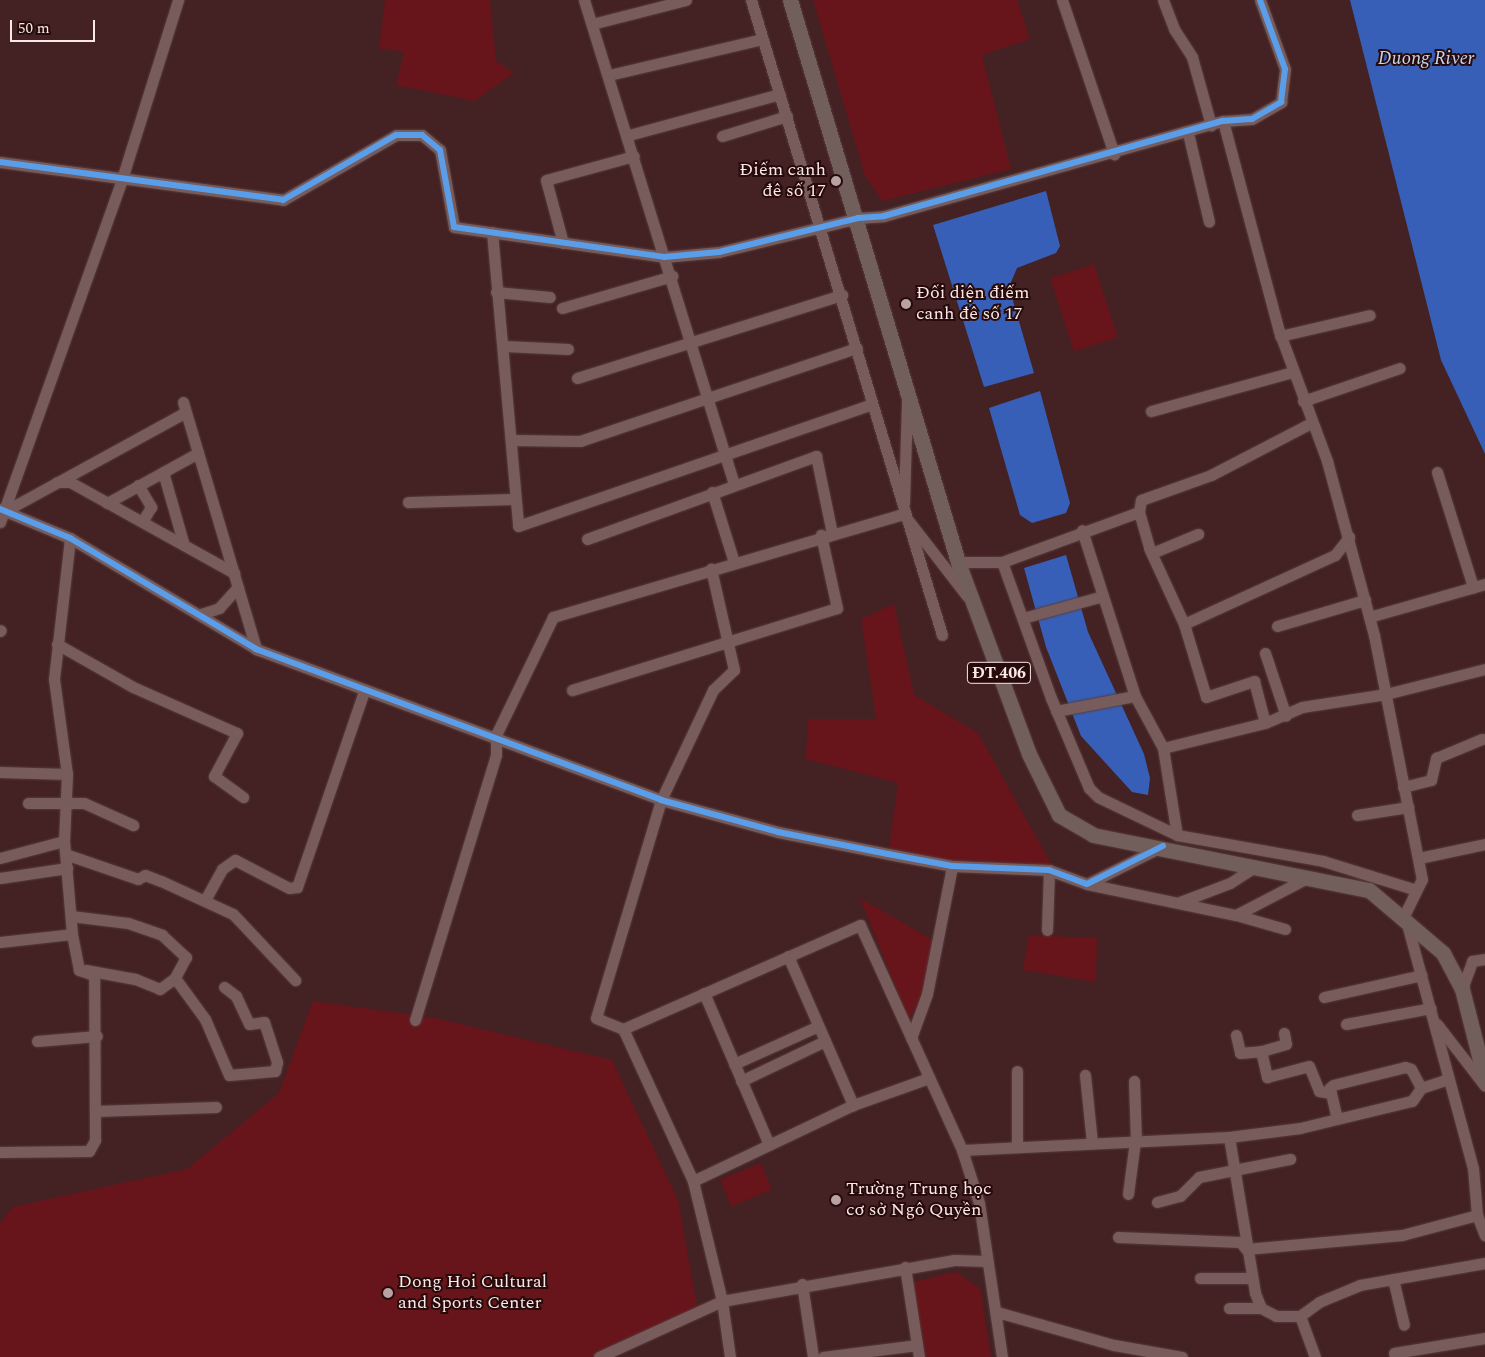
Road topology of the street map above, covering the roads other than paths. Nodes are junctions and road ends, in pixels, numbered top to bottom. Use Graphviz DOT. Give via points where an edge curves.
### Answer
graph roads {
  1 [pos="178,0"];
  2 [pos="584,0"];
  3 [pos="686,0"];
  4 [pos="751,0"];
  5 [pos="790,0"];
  6 [pos="1062,0"];
  7 [pos="1163,0"];
  8 [pos="1260,0"];
  9 [pos="592,24"];
  10 [pos="762,39"];
  11 [pos="609,75"];
  12 [pos="780,94"];
  13 [pos="787,116"];
  14 [pos="1223,121"];
  15 [pos="1211,125"];
  16 [pos="1188,133"];
  17 [pos="629,134"];
  18 [pos="722,136"];
  19 [pos="1114,154"];
  20 [pos="634,156"];
  21 [pos="0,162"];
  22 [pos="122,179"];
  23 [pos="858,218"];
  24 [pos="1209,222"];
  25 [pos="820,226"];
  26 [pos="492,232"];
  27 [pos="563,243"];
  28 [pos="664,257"];
  29 [pos="672,276"];
  30 [pos="496,292"];
  31 [pos="842,296"];
  32 [pos="550,297"];
  33 [pos="562,308"];
  34 [pos="1370,315"];
  35 [pos="1280,336"];
  36 [pos="690,344"];
  37 [pos="504,346"];
  38 [pos="857,348"];
  39 [pos="568,349"];
  40 [pos="1400,368"];
  41 [pos="1293,372"];
  42 [pos="577,378"];
  43 [pos="908,387"];
  44 [pos="705,397"];
  45 [pos="1304,401"];
  46 [pos="872,404"];
  47 [pos="1151,411"];
  48 [pos="1311,423"];
  49 [pos="512,440"];
  50 [pos="724,452"];
  51 [pos="198,453"];
  52 [pos="163,472"];
  53 [pos="1437,472"];
  54 [pos="58,482"];
  55 [pos="734,484"];
  56 [pos="138,485"];
  57 [pos="712,492"];
  58 [pos="515,499"];
  59 [pos="408,502"];
  60 [pos="107,503"];
  61 [pos="172,504"];
  62 [pos="151,507"];
  63 [pos="2,510"];
  64 [pos="1139,512"];
  65 [pos="904,514"];
  66 [pos="0,522"];
  67 [pos="142,522"];
  68 [pos="1082,530"];
  69 [pos="826,534"];
  70 [pos="1198,534"];
  71 [pos="70,538"];
  72 [pos="1349,538"];
  73 [pos="587,539"];
  74 [pos="184,545"];
  75 [pos="1152,554"];
  76 [pos="734,562"];
  77 [pos="958,562"];
  78 [pos="1002,562"];
  79 [pos="711,569"];
  80 [pos="234,573"];
  81 [pos="1485,584"];
  82 [pos="238,587"];
  83 [pos="1473,587"];
  84 [pos="1103,596"];
  85 [pos="1365,600"];
  86 [pos="975,606"];
  87 [pos="201,614"];
  88 [pos="1369,617"];
  89 [pos="1023,618"];
  90 [pos="1184,624"];
  91 [pos="1277,626"];
  92 [pos="942,636"];
  93 [pos="731,641"];
  94 [pos="57,644"];
  95 [pos="256,649"];
  96 [pos="1265,653"];
  97 [pos="1485,669"];
  98 [pos="572,690"];
  99 [pos="364,691"];
  100 [pos="1386,694"];
  101 [pos="1135,696"];
  102 [pos="1056,711"];
  103 [pos="1286,716"];
  104 [pos="1265,723"];
  105 [pos="496,735"];
  106 [pos="1482,738"];
  107 [pos="1163,748"];
  108 [pos="0,772"];
  109 [pos="67,774"];
  110 [pos="1403,788"];
  111 [pos="242,797"];
  112 [pos="661,800"];
  113 [pos="66,802"];
  114 [pos="28,803"];
  115 [pos="1408,807"];
  116 [pos="1357,815"];
  117 [pos="133,825"];
  118 [pos="1177,835"];
  119 [pos="64,841"];
  120 [pos="1485,844"];
  121 [pos="1164,846"];
  122 [pos="68,855"];
  123 [pos="0,858"];
  124 [pos="1419,858"];
  125 [pos="952,866"];
  126 [pos="1256,866"];
  127 [pos="67,868"];
  128 [pos="1049,870"];
  129 [pos="1309,877"];
  130 [pos="0,878"];
  131 [pos="1087,884"];
  132 [pos="1416,890"];
  133 [pos="205,900"];
  134 [pos="1180,902"];
  135 [pos="70,916"];
  136 [pos="1236,916"];
  137 [pos="1404,919"];
  138 [pos="1285,929"];
  139 [pos="1047,930"];
  140 [pos="72,934"];
  141 [pos="0,942"];
  142 [pos="788,956"];
  143 [pos="1485,959"];
  144 [pos="79,970"];
  145 [pos="1422,975"];
  146 [pos="176,978"];
  147 [pos="295,980"];
  148 [pos="224,987"];
  149 [pos="1462,989"];
  150 [pos="704,993"];
  151 [pos="1324,997"];
  152 [pos="1431,1008"];
  153 [pos="415,1020"];
  154 [pos="1434,1021"];
  155 [pos="1346,1024"];
  156 [pos="818,1026"];
  157 [pos="623,1029"];
  158 [pos="1284,1033"];
  159 [pos="1236,1035"];
  160 [pos="97,1036"];
  161 [pos="911,1038"];
  162 [pos="37,1041"];
  163 [pos="825,1041"];
  164 [pos="1261,1051"];
  165 [pos="1482,1057"];
  166 [pos="734,1064"];
  167 [pos="1017,1071"];
  168 [pos="1085,1076"];
  169 [pos="929,1078"];
  170 [pos="1448,1079"];
  171 [pos="1485,1079"];
  172 [pos="741,1081"];
  173 [pos="1134,1081"];
  174 [pos="1485,1086"];
  175 [pos="1421,1088"];
  176 [pos="1330,1093"];
  177 [pos="853,1105"];
  178 [pos="216,1107"];
  179 [pos="96,1111"];
  180 [pos="1337,1119"];
  181 [pos="1229,1137"];
  182 [pos="1136,1141"];
  183 [pos="768,1142"];
  184 [pos="1092,1142"];
  185 [pos="1017,1145"];
  186 [pos="962,1150"];
  187 [pos="0,1152"];
  188 [pos="1290,1159"];
  189 [pos="1236,1171"];
  190 [pos="693,1180"];
  191 [pos="1128,1194"];
  192 [pos="1157,1202"];
  193 [pos="1477,1215"];
  194 [pos="1485,1236"];
  195 [pos="1118,1237"];
  196 [pos="1246,1248"];
  197 [pos="986,1261"];
  198 [pos="1485,1262"];
  199 [pos="905,1267"];
  200 [pos="1200,1278"];
  201 [pos="1252,1278"];
  202 [pos="1394,1279"];
  203 [pos="802,1284"];
  204 [pos="722,1301"];
  205 [pos="1229,1308"];
  206 [pos="1261,1308"];
  207 [pos="997,1312"];
  208 [pos="1300,1316"];
  209 [pos="1404,1325"];
  210 [pos="1485,1338"];
  211 [pos="917,1345"];
  212 [pos="1394,1353"];
  213 [pos="599,1357"];
  214 [pos="730,1357"];
  215 [pos="813,1357"];
  216 [pos="823,1357"];
  217 [pos="919,1357"];
  218 [pos="1002,1357"];
  219 [pos="1182,1357"];
  220 [pos="1316,1357"];
  1 -- 22 [label="street"];
  2 -- 9 [label="street"];
  3 -- 9 [label="street"];
  4 -- 10 [label="street"];
  5 -- 23 [label="main road, ĐT.406"];
  6 -- 19 [label="street"];
  7 -- 15 [label="street" via="1174,29 1192,57"];
  8 -- 14 [label="street" via="1285,69 1281,102 1252,119"];
  9 -- 11 [label="street"];
  10 -- 11 [label="street"];
  10 -- 12 [label="street"];
  11 -- 17 [label="street"];
  12 -- 13 [label="street"];
  12 -- 17 [label="street"];
  13 -- 18 [label="street"];
  13 -- 25 [label="street"];
  14 -- 15 [label="street"];
  14 -- 35 [label="street"];
  15 -- 16 [label="street"];
  16 -- 19 [label="street"];
  16 -- 24 [label="street"];
  17 -- 20 [label="street"];
  19 -- 23 [label="street" via="884,216"];
  20 -- 27 [label="street" via="546,180"];
  20 -- 28 [label="street"];
  21 -- 22 [label="street"];
  22 -- 26 [label="street" via="283,200 396,134 422,135 440,150 454,227"];
  22 -- 63 [label="street"];
  23 -- 25 [label="street"];
  23 -- 43 [label="main road, ĐT.406"];
  25 -- 28 [label="street" via="719,252"];
  25 -- 31 [label="street"];
  26 -- 27 [label="street"];
  26 -- 30 [label="street"];
  27 -- 28 [label="street"];
  28 -- 29 [label="street"];
  29 -- 33 [label="street"];
  29 -- 36 [label="street"];
  30 -- 32 [label="street"];
  30 -- 37 [label="street"];
  31 -- 36 [label="street"];
  31 -- 38 [label="street"];
  34 -- 35 [label="street"];
  35 -- 41 [label="street"];
  36 -- 42 [label="street"];
  36 -- 44 [label="street"];
  37 -- 39 [label="street"];
  37 -- 49 [label="street"];
  38 -- 44 [label="street"];
  38 -- 46 [label="street"];
  40 -- 45 [label="street"];
  41 -- 45 [label="street"];
  41 -- 47 [label="street"];
  43 -- 65 [label="street"];
  43 -- 77 [label="main road, ĐT.406"];
  44 -- 49 [label="street" via="580,441"];
  44 -- 50 [label="street"];
  45 -- 48 [label="street"];
  46 -- 50 [label="street"];
  46 -- 65 [label="street"];
  48 -- 64 [label="street" via="1211,475 1142,500"];
  48 -- 72 [label="street"];
  49 -- 58 [label="street"];
  50 -- 55 [label="street"];
  50 -- 58 [label="street" via="520,526 514,520"];
  51 -- 52 [label="street"];
  51 -- 54 [label="street" via="185,407"];
  51 -- 80 [label="street"];
  52 -- 56 [label="street"];
  52 -- 61 [label="street"];
  53 -- 83 [label="street"];
  54 -- 60 [label="street" via="70,482"];
  54 -- 63 [label="street"];
  55 -- 57 [label="street"];
  55 -- 69 [label="street" via="816,456"];
  56 -- 60 [label="street"];
  56 -- 62 [label="street"];
  57 -- 73 [label="street"];
  57 -- 76 [label="street"];
  58 -- 59 [label="street"];
  60 -- 67 [label="street"];
  61 -- 62 [label="street"];
  61 -- 74 [label="street"];
  62 -- 67 [label="street"];
  63 -- 66 [label="street"];
  63 -- 71 [label="street"];
  64 -- 68 [label="street"];
  64 -- 75 [label="street"];
  65 -- 69 [label="street"];
  65 -- 86 [label="street"];
  65 -- 92 [label="street"];
  67 -- 74 [label="street"];
  68 -- 78 [label="street"];
  68 -- 84 [label="street"];
  69 -- 76 [label="street"];
  69 -- 93 [label="street" via="837,608"];
  70 -- 75 [label="street"];
  71 -- 87 [label="street"];
  71 -- 94 [label="street"];
  72 -- 85 [label="street"];
  72 -- 90 [label="street" via="1335,555"];
  74 -- 80 [label="street"];
  75 -- 90 [label="street"];
  76 -- 79 [label="street"];
  77 -- 78 [label="street"];
  77 -- 86 [label="main road, ĐT.406"];
  78 -- 89 [label="street"];
  79 -- 93 [label="street"];
  79 -- 105 [label="street" via="552,616"];
  80 -- 82 [label="street"];
  81 -- 83 [label="street"];
  82 -- 87 [label="street" via="219,608"];
  82 -- 95 [label="street"];
  83 -- 88 [label="street"];
  84 -- 89 [label="street"];
  84 -- 101 [label="street"];
  85 -- 88 [label="street"];
  85 -- 91 [label="street"];
  86 -- 121 [label="main road, ĐT.406" via="1029,754 1059,815 1093,835"];
  87 -- 95 [label="street"];
  88 -- 100 [label="street"];
  89 -- 102 [label="street"];
  90 -- 104 [label="street" via="1206,697 1254,682"];
  93 -- 98 [label="street"];
  93 -- 112 [label="street" via="734,670 714,690"];
  94 -- 109 [label="street" via="54,678"];
  94 -- 111 [label="street" via="133,687 237,733 214,776"];
  95 -- 99 [label="street"];
  96 -- 103 [label="street"];
  97 -- 100 [label="street"];
  99 -- 105 [label="street"];
  99 -- 133 [label="street" via="296,887 289,888 234,860 222,869"];
  100 -- 103 [label="street" via="1302,707"];
  100 -- 110 [label="street"];
  101 -- 102 [label="street"];
  101 -- 107 [label="street"];
  102 -- 118 [label="street" via="1089,788 1098,798"];
  103 -- 104 [label="street"];
  104 -- 107 [label="street"];
  105 -- 112 [label="street"];
  105 -- 153 [label="street" via="496,754"];
  106 -- 110 [label="street" via="1436,758 1431,780"];
  107 -- 118 [label="street"];
  108 -- 109 [label="street"];
  109 -- 113 [label="street"];
  110 -- 115 [label="street"];
  112 -- 125 [label="street" via="778,832"];
  112 -- 157 [label="street" via="596,1018"];
  113 -- 114 [label="street"];
  113 -- 117 [label="street" via="84,803"];
  113 -- 119 [label="street"];
  115 -- 116 [label="street"];
  115 -- 124 [label="street"];
  118 -- 132 [label="street" via="1323,861"];
  119 -- 122 [label="street"];
  119 -- 123 [label="street"];
  120 -- 124 [label="street"];
  121 -- 126 [label="main road, ĐT.406"];
  121 -- 131 [label="street"];
  122 -- 127 [label="street"];
  122 -- 133 [label="street" via="138,879 145,875"];
  124 -- 132 [label="street" via="1422,879"];
  125 -- 128 [label="street"];
  125 -- 161 [label="street" via="927,994"];
  126 -- 129 [label="main road, ĐT.406"];
  126 -- 134 [label="street" via="1230,883"];
  127 -- 130 [label="street"];
  127 -- 135 [label="street"];
  128 -- 131 [label="street"];
  128 -- 139 [label="street"];
  129 -- 136 [label="street"];
  129 -- 137 [label="main road, ĐT.406" via="1369,890"];
  131 -- 134 [label="street"];
  132 -- 137 [label="street"];
  133 -- 147 [label="street" via="232,914"];
  134 -- 136 [label="street"];
  135 -- 140 [label="street"];
  135 -- 146 [label="street" via="128,923 162,935 186,958"];
  136 -- 138 [label="street"];
  137 -- 145 [label="street" via="1408,940"];
  137 -- 149 [label="main road, ĐT.406" via="1443,953"];
  140 -- 141 [label="street"];
  140 -- 144 [label="street"];
  142 -- 150 [label="street"];
  142 -- 156 [label="street"];
  142 -- 161 [label="street" via="860,924"];
  143 -- 149 [label="street" via="1472,961"];
  144 -- 146 [label="street" via="135,979 160,989"];
  144 -- 160 [label="street" via="94,975"];
  145 -- 151 [label="street"];
  145 -- 152 [label="street"];
  146 -- 148 [label="street" via="205,1018 229,1075 275,1071 277,1062 264,1022 249,1024 236,996"];
  149 -- 165 [label="main road, ĐT.406"];
  150 -- 157 [label="street"];
  150 -- 166 [label="street"];
  152 -- 154 [label="street"];
  152 -- 155 [label="street"];
  154 -- 170 [label="street"];
  154 -- 174 [label="street"];
  156 -- 163 [label="street"];
  156 -- 166 [label="street"];
  157 -- 190 [label="street"];
  158 -- 164 [label="street" via="1286,1044"];
  159 -- 164 [label="street" via="1240,1053"];
  160 -- 162 [label="street"];
  160 -- 179 [label="street"];
  161 -- 169 [label="street"];
  163 -- 172 [label="street"];
  163 -- 177 [label="street"];
  164 -- 176 [label="street" via="1267,1077 1309,1066 1319,1091"];
  165 -- 171 [label="main road, ĐT.406"];
  166 -- 172 [label="street"];
  167 -- 185 [label="street"];
  168 -- 184 [label="street"];
  169 -- 177 [label="street"];
  169 -- 186 [label="street"];
  170 -- 175 [label="street"];
  170 -- 193 [label="street" via="1473,1168"];
  172 -- 183 [label="street"];
  173 -- 182 [label="street"];
  175 -- 176 [label="street" via="1411,1069 1405,1067 1333,1085"];
  175 -- 180 [label="street" via="1412,1101"];
  176 -- 180 [label="street"];
  177 -- 183 [label="street"];
  178 -- 179 [label="street"];
  179 -- 187 [label="street" via="95,1140 89,1151"];
  180 -- 181 [label="street"];
  181 -- 182 [label="street"];
  181 -- 189 [label="street"];
  182 -- 184 [label="street"];
  182 -- 191 [label="street"];
  183 -- 190 [label="street"];
  184 -- 185 [label="street"];
  185 -- 186 [label="street"];
  186 -- 197 [label="street" via="979,1203"];
  188 -- 189 [label="street"];
  189 -- 192 [label="street" via="1199,1177 1180,1196"];
  189 -- 196 [label="street"];
  190 -- 204 [label="street"];
  193 -- 194 [label="street"];
  193 -- 196 [label="street" via="1402,1235"];
  195 -- 196 [label="street" via="1240,1242"];
  196 -- 201 [label="street"];
  197 -- 199 [label="street" via="954,1260"];
  197 -- 207 [label="street"];
  198 -- 202 [label="street"];
  199 -- 203 [label="street"];
  199 -- 211 [label="street"];
  200 -- 201 [label="street"];
  201 -- 206 [label="street"];
  202 -- 208 [label="street" via="1360,1285 1319,1302"];
  202 -- 209 [label="street"];
  203 -- 204 [label="street"];
  203 -- 215 [label="street"];
  204 -- 213 [label="street"];
  204 -- 214 [label="street"];
  205 -- 206 [label="street"];
  206 -- 208 [label="street" via="1276,1316"];
  207 -- 218 [label="street"];
  207 -- 219 [label="street" via="1114,1345"];
  208 -- 220 [label="street"];
  210 -- 212 [label="street"];
  211 -- 216 [label="street"];
  211 -- 217 [label="street"];
}
